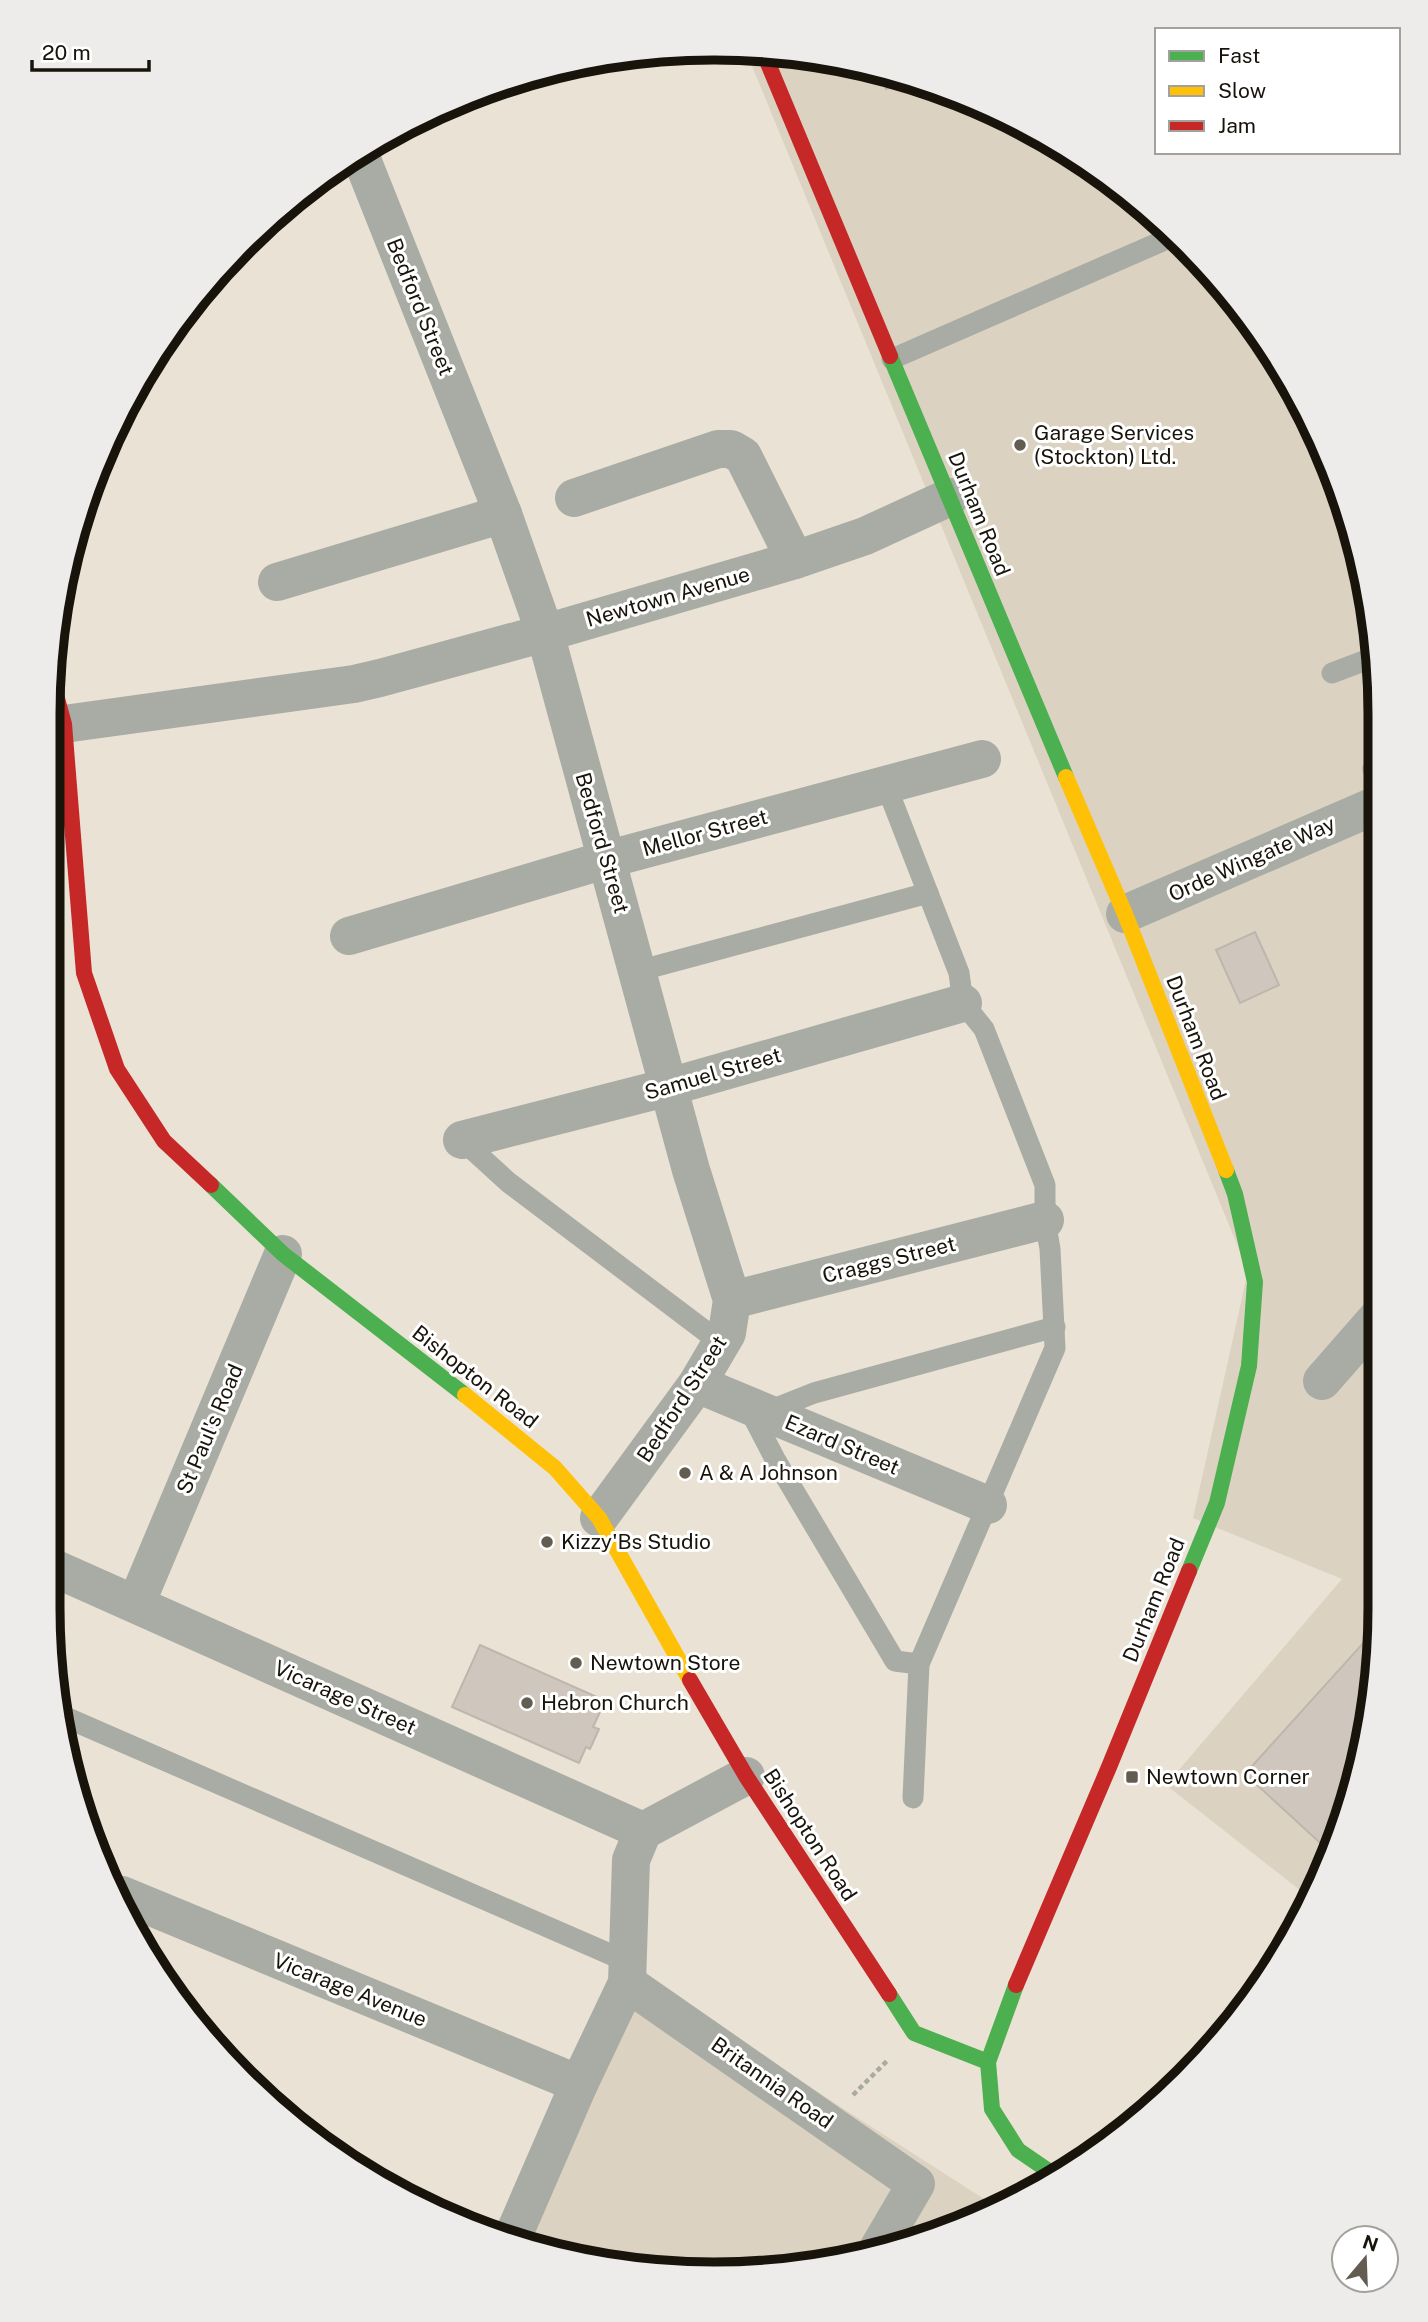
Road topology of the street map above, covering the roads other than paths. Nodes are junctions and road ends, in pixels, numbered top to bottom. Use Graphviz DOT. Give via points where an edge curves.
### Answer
graph roads {
  1 [pos="767,62"];
  2 [pos="363,162"];
  3 [pos="1165,240"];
  4 [pos="892,359"];
  5 [pos="950,497"];
  6 [pos="574,498"];
  7 [pos="503,514"];
  8 [pos="794,560"];
  9 [pos="276,582"];
  10 [pos="545,633"];
  11 [pos="1366,660"];
  12 [pos="1332,673"];
  13 [pos="60,711"];
  14 [pos="64,724"];
  15 [pos="982,759"];
  16 [pos="886,785"];
  17 [pos="1368,791"];
  18 [pos="605,860"];
  19 [pos="928,893"];
  20 [pos="1125,914"];
  21 [pos="349,936"];
  22 [pos="638,971"];
  23 [pos="963,1003"];
  24 [pos="669,1087"];
  25 [pos="462,1140"];
  26 [pos="1045,1220"];
  27 [pos="283,1254"];
  28 [pos="732,1300"];
  29 [pos="1055,1327"];
  30 [pos="1368,1328"];
  31 [pos="721,1343"];
  32 [pos="1322,1381"];
  33 [pos="697,1384"];
  34 [pos="756,1409"];
  35 [pos="988,1505"];
  36 [pos="599,1518"];
  37 [pos="60,1571"];
  38 [pos="136,1604"];
  39 [pos="919,1664"];
  40 [pos="69,1719"];
  41 [pos="746,1776"];
  42 [pos="913,1798"];
  43 [pos="643,1832"];
  44 [pos="127,1897"];
  45 [pos="627,1972"];
  46 [pos="988,2062"];
  47 [pos="579,2084"];
  48 [pos="1048,2171"];
  49 [pos="515,2231"];
  50 [pos="884,2240"];
  1 -- 4 [label="street, Durham Road"];
  2 -- 7 [label="street, Bedford Street"];
  3 -- 4 [label="lane"];
  4 -- 5 [label="street, Durham Road"];
  5 -- 8 [label="street, Newtown Avenue" via="864,536"];
  5 -- 20 [label="street, Durham Road"];
  6 -- 8 [label="street" via="718,449 731,449 743,456"];
  7 -- 9 [label="street"];
  7 -- 10 [label="street, Bedford Street"];
  8 -- 10 [label="street, Newtown Avenue"];
  10 -- 14 [label="street, Newtown Avenue" via="367,681"];
  10 -- 18 [label="street, Bedford Street"];
  11 -- 12 [label="lane"];
  13 -- 14 [label="street, Bishopton Road"];
  14 -- 27 [label="street, Bishopton Road" via="84,973 117,1069 164,1141"];
  15 -- 16 [label="street, Mellor Street"];
  16 -- 18 [label="street, Mellor Street"];
  16 -- 19 [label="lane"];
  17 -- 20 [label="street, Orde Wingate Way"];
  18 -- 21 [label="street, Mellor Street"];
  18 -- 22 [label="street, Bedford Street"];
  19 -- 22 [label="lane"];
  19 -- 23 [label="lane" via="959,972"];
  20 -- 46 [label="street, Durham Road" via="1235,1194 1255,1282 1249,1366 1217,1503 1022,1967"];
  22 -- 24 [label="street, Bedford Street"];
  23 -- 24 [label="street, Samuel Street"];
  23 -- 26 [label="lane" via="984,1028 1045,1185"];
  24 -- 25 [label="street, Samuel Street"];
  24 -- 28 [label="street, Bedford Street"];
  25 -- 31 [label="lane" via="508,1182"];
  26 -- 28 [label="street, Craggs Street"];
  26 -- 29 [label="lane"];
  27 -- 36 [label="street, Bishopton Road" via="508,1428 555,1468"];
  27 -- 38 [label="street, St Paul's Road"];
  28 -- 31 [label="street, Bedford Street"];
  29 -- 34 [label="lane"];
  29 -- 35 [label="lane" via="1055,1348"];
  30 -- 32 [label="street"];
  31 -- 33 [label="street, Bedford Street"];
  33 -- 34 [label="street, Ezard Street"];
  33 -- 36 [label="street, Bedford Street"];
  34 -- 35 [label="street, Ezard Street"];
  34 -- 39 [label="lane" via="775,1459 895,1661"];
  35 -- 39 [label="lane"];
  36 -- 41 [label="street, Bishopton Road"];
  37 -- 38 [label="street, Vicarage Street"];
  38 -- 43 [label="street, Vicarage Street"];
  39 -- 42 [label="lane"];
  40 -- 45 [label="lane"];
  41 -- 43 [label="street"];
  41 -- 46 [label="street, Bishopton Road" via="914,2033"];
  43 -- 45 [label="street" via="631,1860"];
  44 -- 47 [label="street, Vicarage Avenue"];
  45 -- 47 [label="street"];
  45 -- 50 [label="street, Britannia Road" via="916,2184"];
  46 -- 48 [label="street" via="992,2109 1018,2150"];
  47 -- 49 [label="street"];
}
